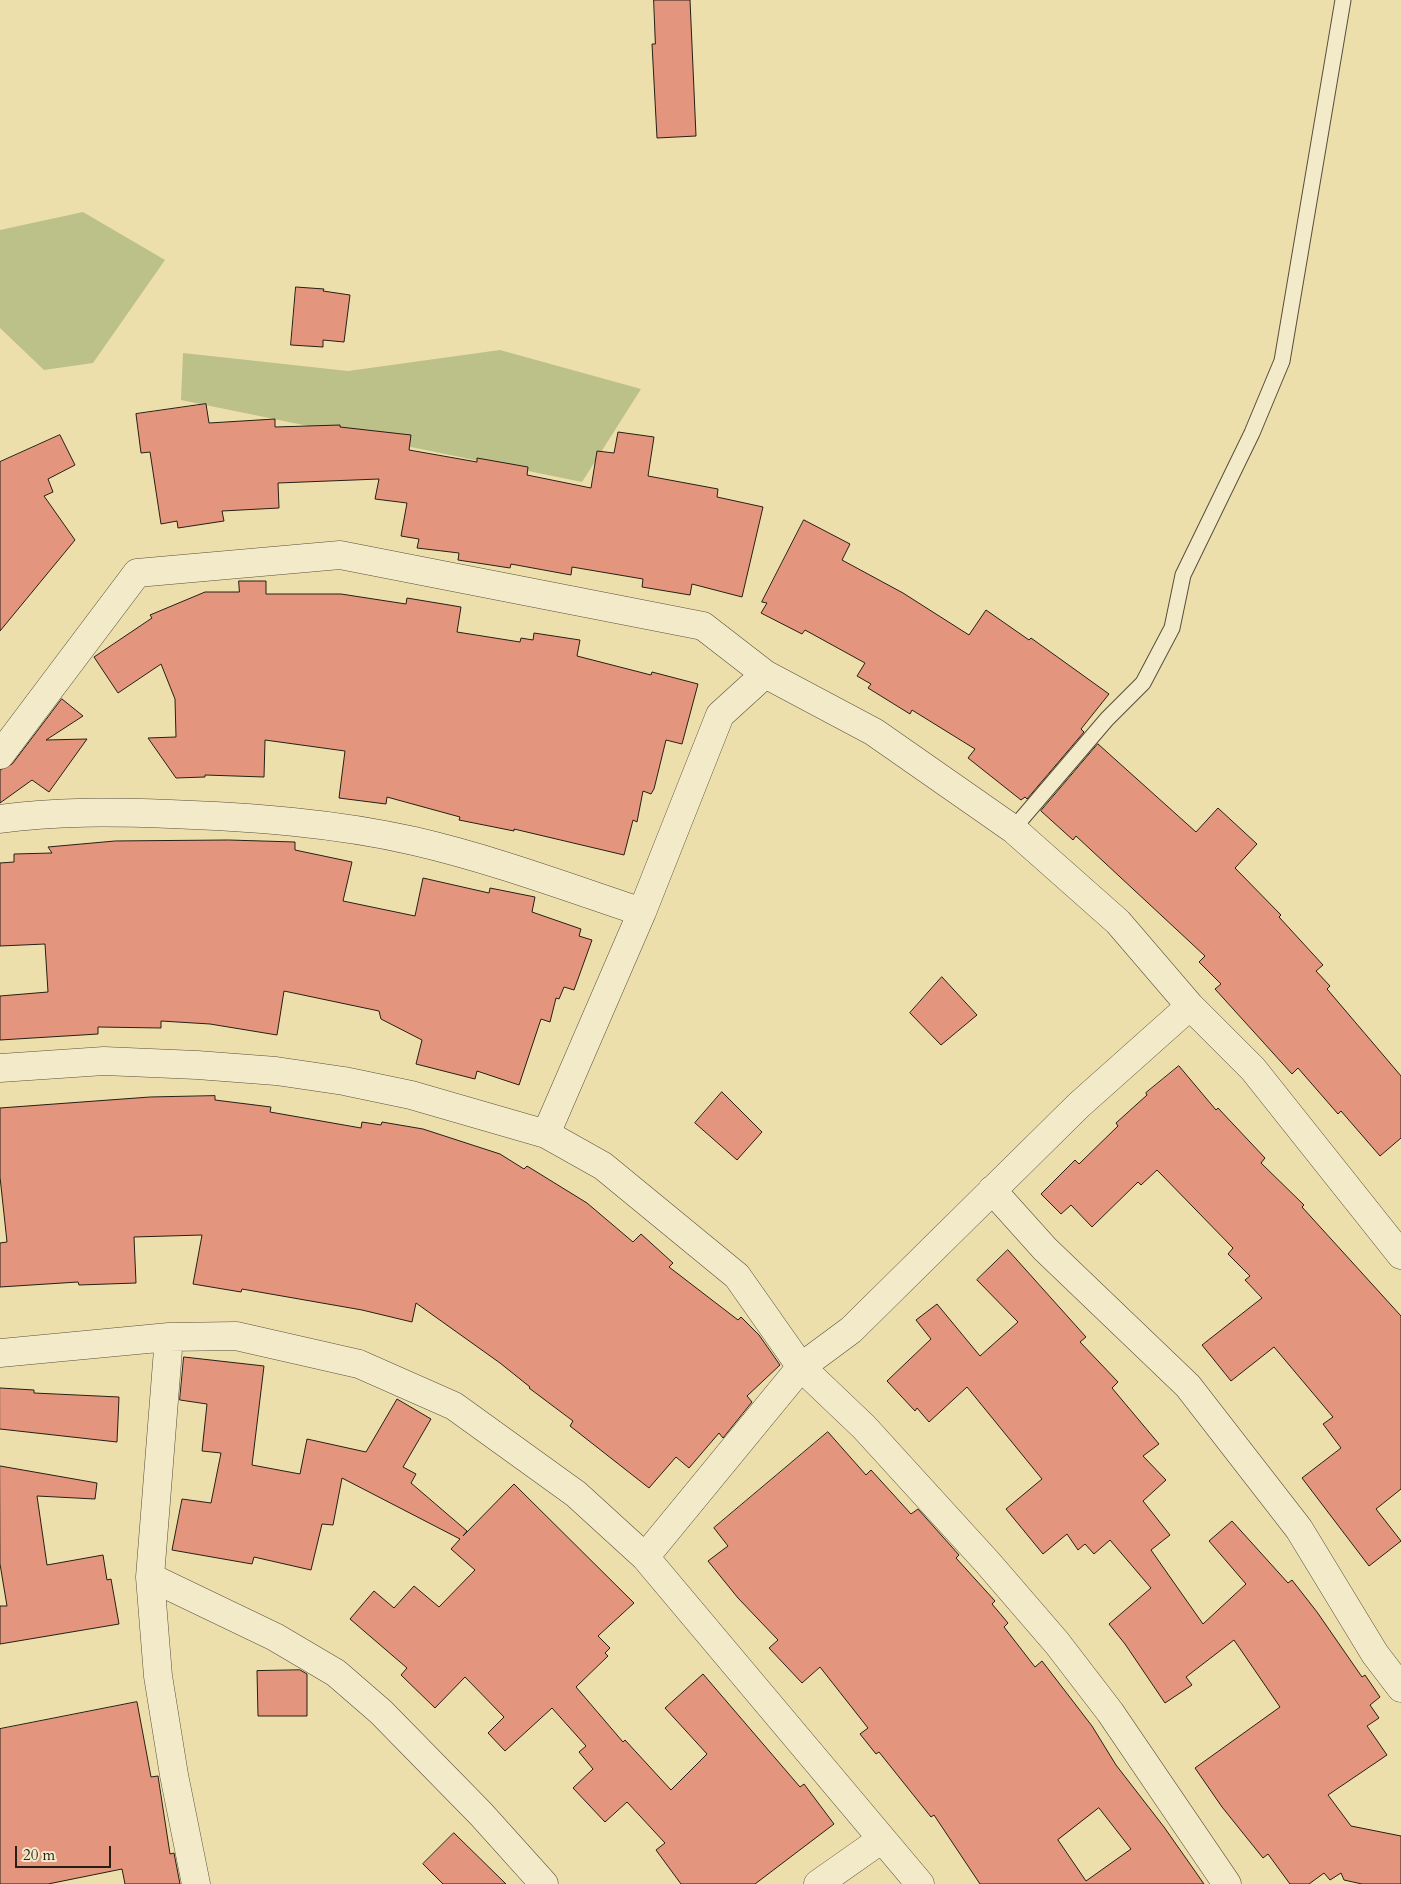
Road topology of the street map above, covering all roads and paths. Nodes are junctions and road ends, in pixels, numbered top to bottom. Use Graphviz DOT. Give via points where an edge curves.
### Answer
graph roads {
  1 [pos="1343,0"];
  2 [pos="765,674"];
  3 [pos="0,755"];
  4 [pos="0,819"];
  5 [pos="1013,829"];
  6 [pos="642,912"];
  7 [pos="1190,1006"];
  8 [pos="0,1068"];
  9 [pos="546,1134"];
  10 [pos="992,1190"];
  11 [pos="1401,1256"];
  12 [pos="169,1337"];
  13 [pos="0,1353"];
  14 [pos="802,1367"];
  15 [pos="645,1557"];
  16 [pos="150,1577"];
  17 [pos="1401,1688"];
  18 [pos="882,1839"];
  19 [pos="196,1884"];
  20 [pos="544,1884"];
  21 [pos="818,1884"];
  22 [pos="920,1884"];
  23 [pos="1227,1884"];
  1 -- 5 [label="lane" via="1282,361 1252,433 1183,575 1172,628 1143,683"];
  2 -- 3 [label="street" via="703,626 340,555 137,574"];
  2 -- 5 [label="street" via="874,732"];
  2 -- 6 [label="street" via="720,716"];
  4 -- 6 [label="street" via="51,813 219,816 377,834 483,859"];
  5 -- 7 [label="street" via="1118,922"];
  6 -- 9 [label="street"];
  7 -- 10 [label="street" via="1079,1105"];
  7 -- 11 [label="street" via="1253,1069"];
  8 -- 9 [label="street" via="104,1061 276,1071 411,1095"];
  9 -- 14 [label="street" via="603,1166 737,1276"];
  10 -- 14 [label="street" via="851,1330"];
  10 -- 17 [label="street" via="1045,1249 1188,1386 1298,1529 1375,1654"];
  12 -- 13 [label="street"];
  12 -- 15 [label="street" via="236,1336 359,1364 454,1406 576,1494"];
  12 -- 16 [label="street"];
  14 -- 15 [label="street"];
  14 -- 23 [label="street" via="864,1427 1057,1643 1110,1712"];
  15 -- 18 [label="street"];
  16 -- 19 [label="street" via="158,1676"];
  16 -- 20 [label="street" via="275,1637 336,1673 381,1712"];
  18 -- 21 [label="street"];
  18 -- 22 [label="street"];
}
